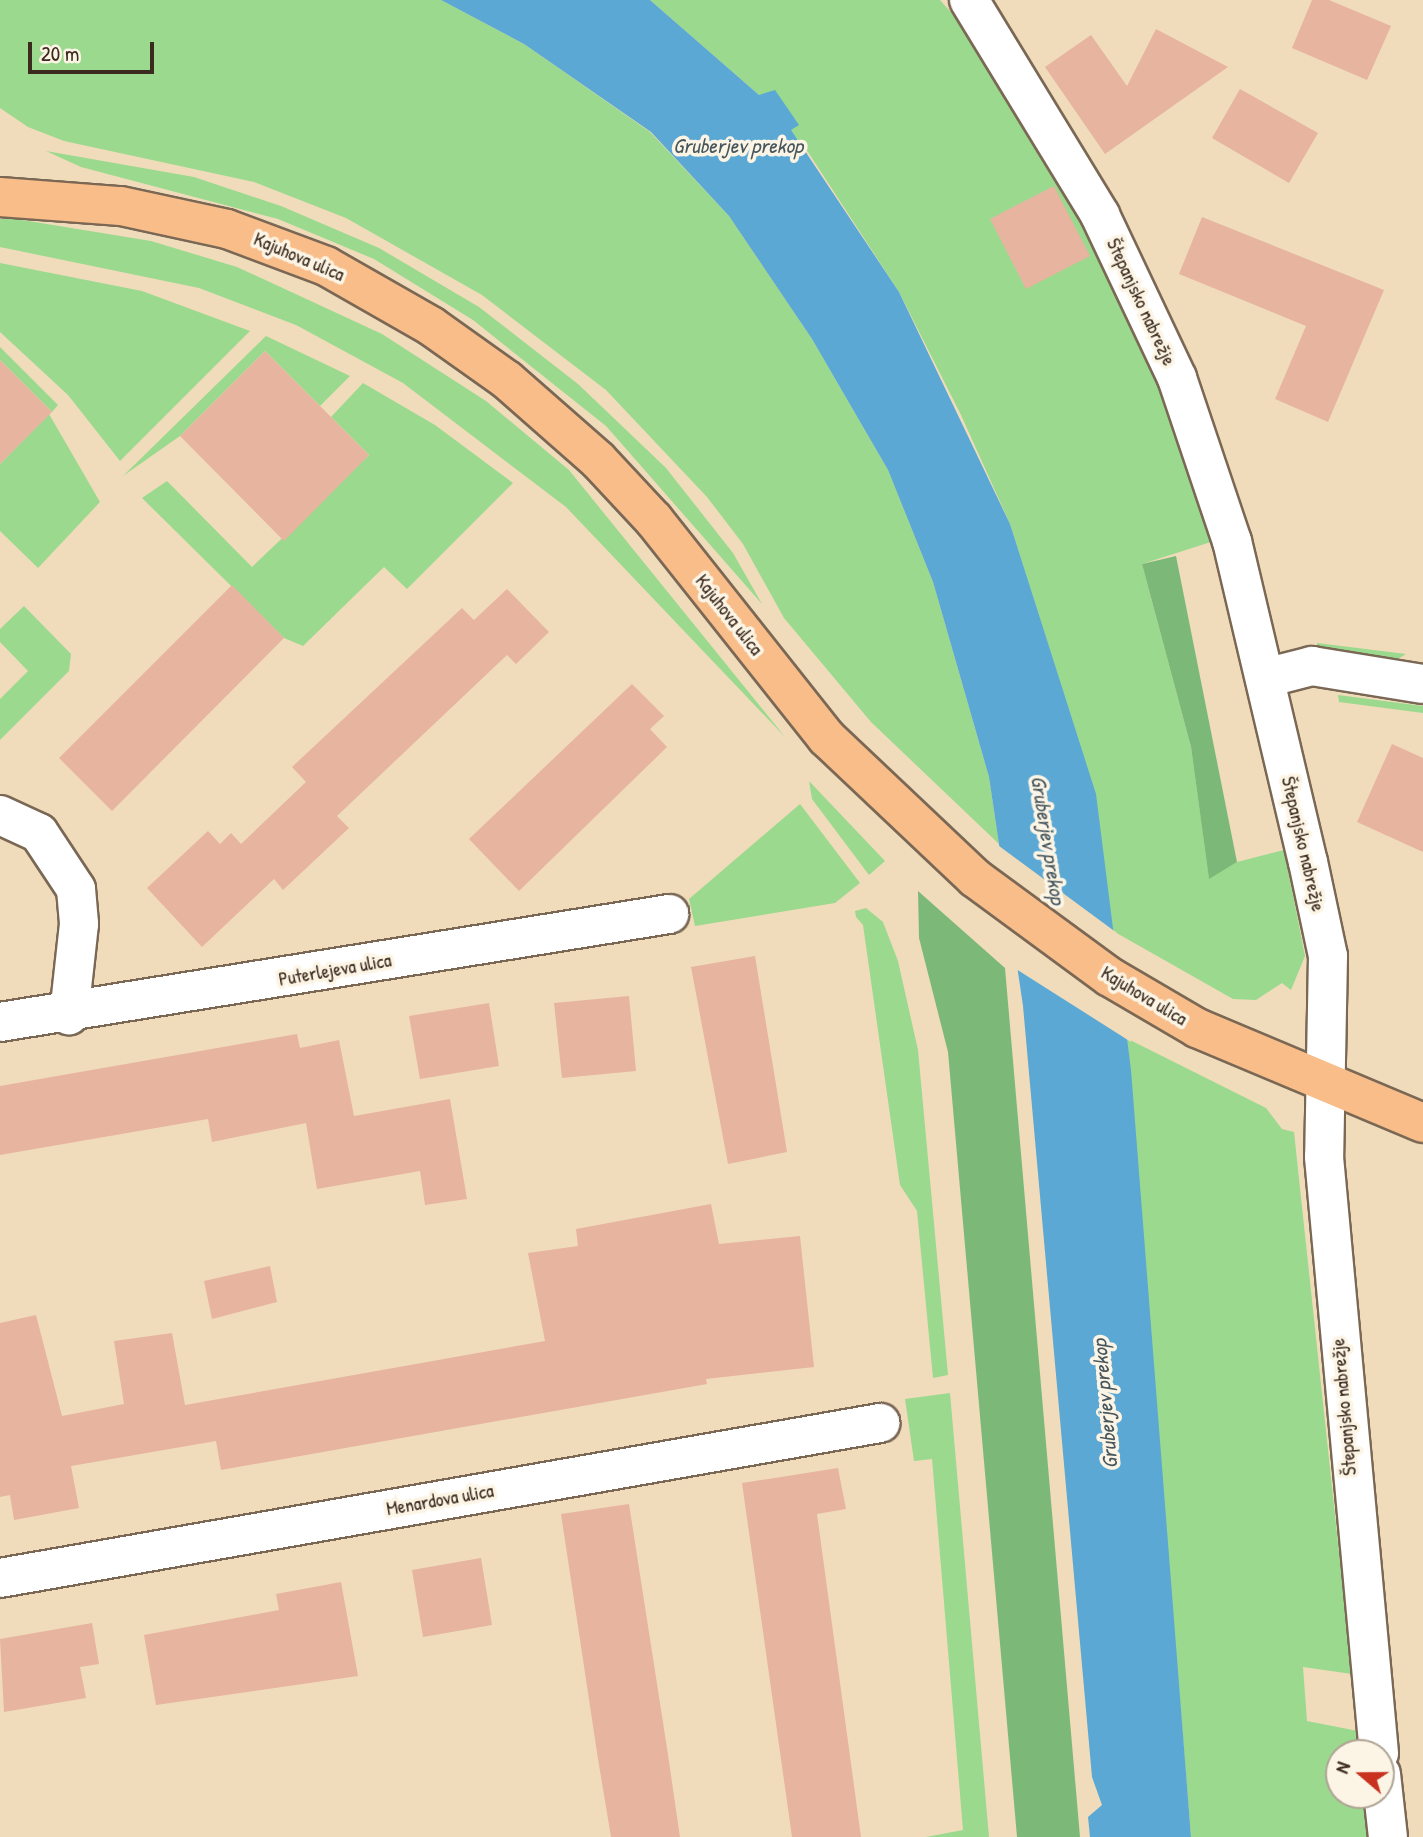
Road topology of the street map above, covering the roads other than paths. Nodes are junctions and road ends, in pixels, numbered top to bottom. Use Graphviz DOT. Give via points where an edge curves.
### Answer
graph roads {
  1 [pos="969,0"];
  2 [pos="0,197"];
  3 [pos="1265,678"];
  4 [pos="1423,684"];
  5 [pos="0,815"];
  6 [pos="670,914"];
  7 [pos="69,1015"];
  8 [pos="0,1022"];
  9 [pos="1321,1083"];
  10 [pos="1423,1123"];
  11 [pos="880,1423"];
  12 [pos="0,1578"];
  13 [pos="1378,1739"];
  14 [pos="1385,1809"];
  15 [pos="1388,1837"];
  1 -- 3 [label="street, Štepanjsko nabrežje" via="1100,215 1177,378 1210,465"];
  2 -- 9 [label="main road, Kajuhova ulica" via="121,206 227,229 326,266 431,326 507,380 598,460 654,520 827,738 932,842 1027,919 1197,1028"];
  3 -- 4 [label="street" via="1312,666"];
  3 -- 9 [label="street, Štepanjsko nabrežje" via="1328,956"];
  5 -- 7 [label="street" via="39,833 76,890 79,924"];
  6 -- 7 [label="street, Puterlejeva ulica"];
  7 -- 8 [label="street, Puterlejeva ulica"];
  9 -- 10 [label="main road, Kajuhova ulica"];
  9 -- 13 [label="street, Štepanjsko nabrežje" via="1350,1481"];
  11 -- 12 [label="street, Menardova ulica"];
  14 -- 15 [label="street"];
}
